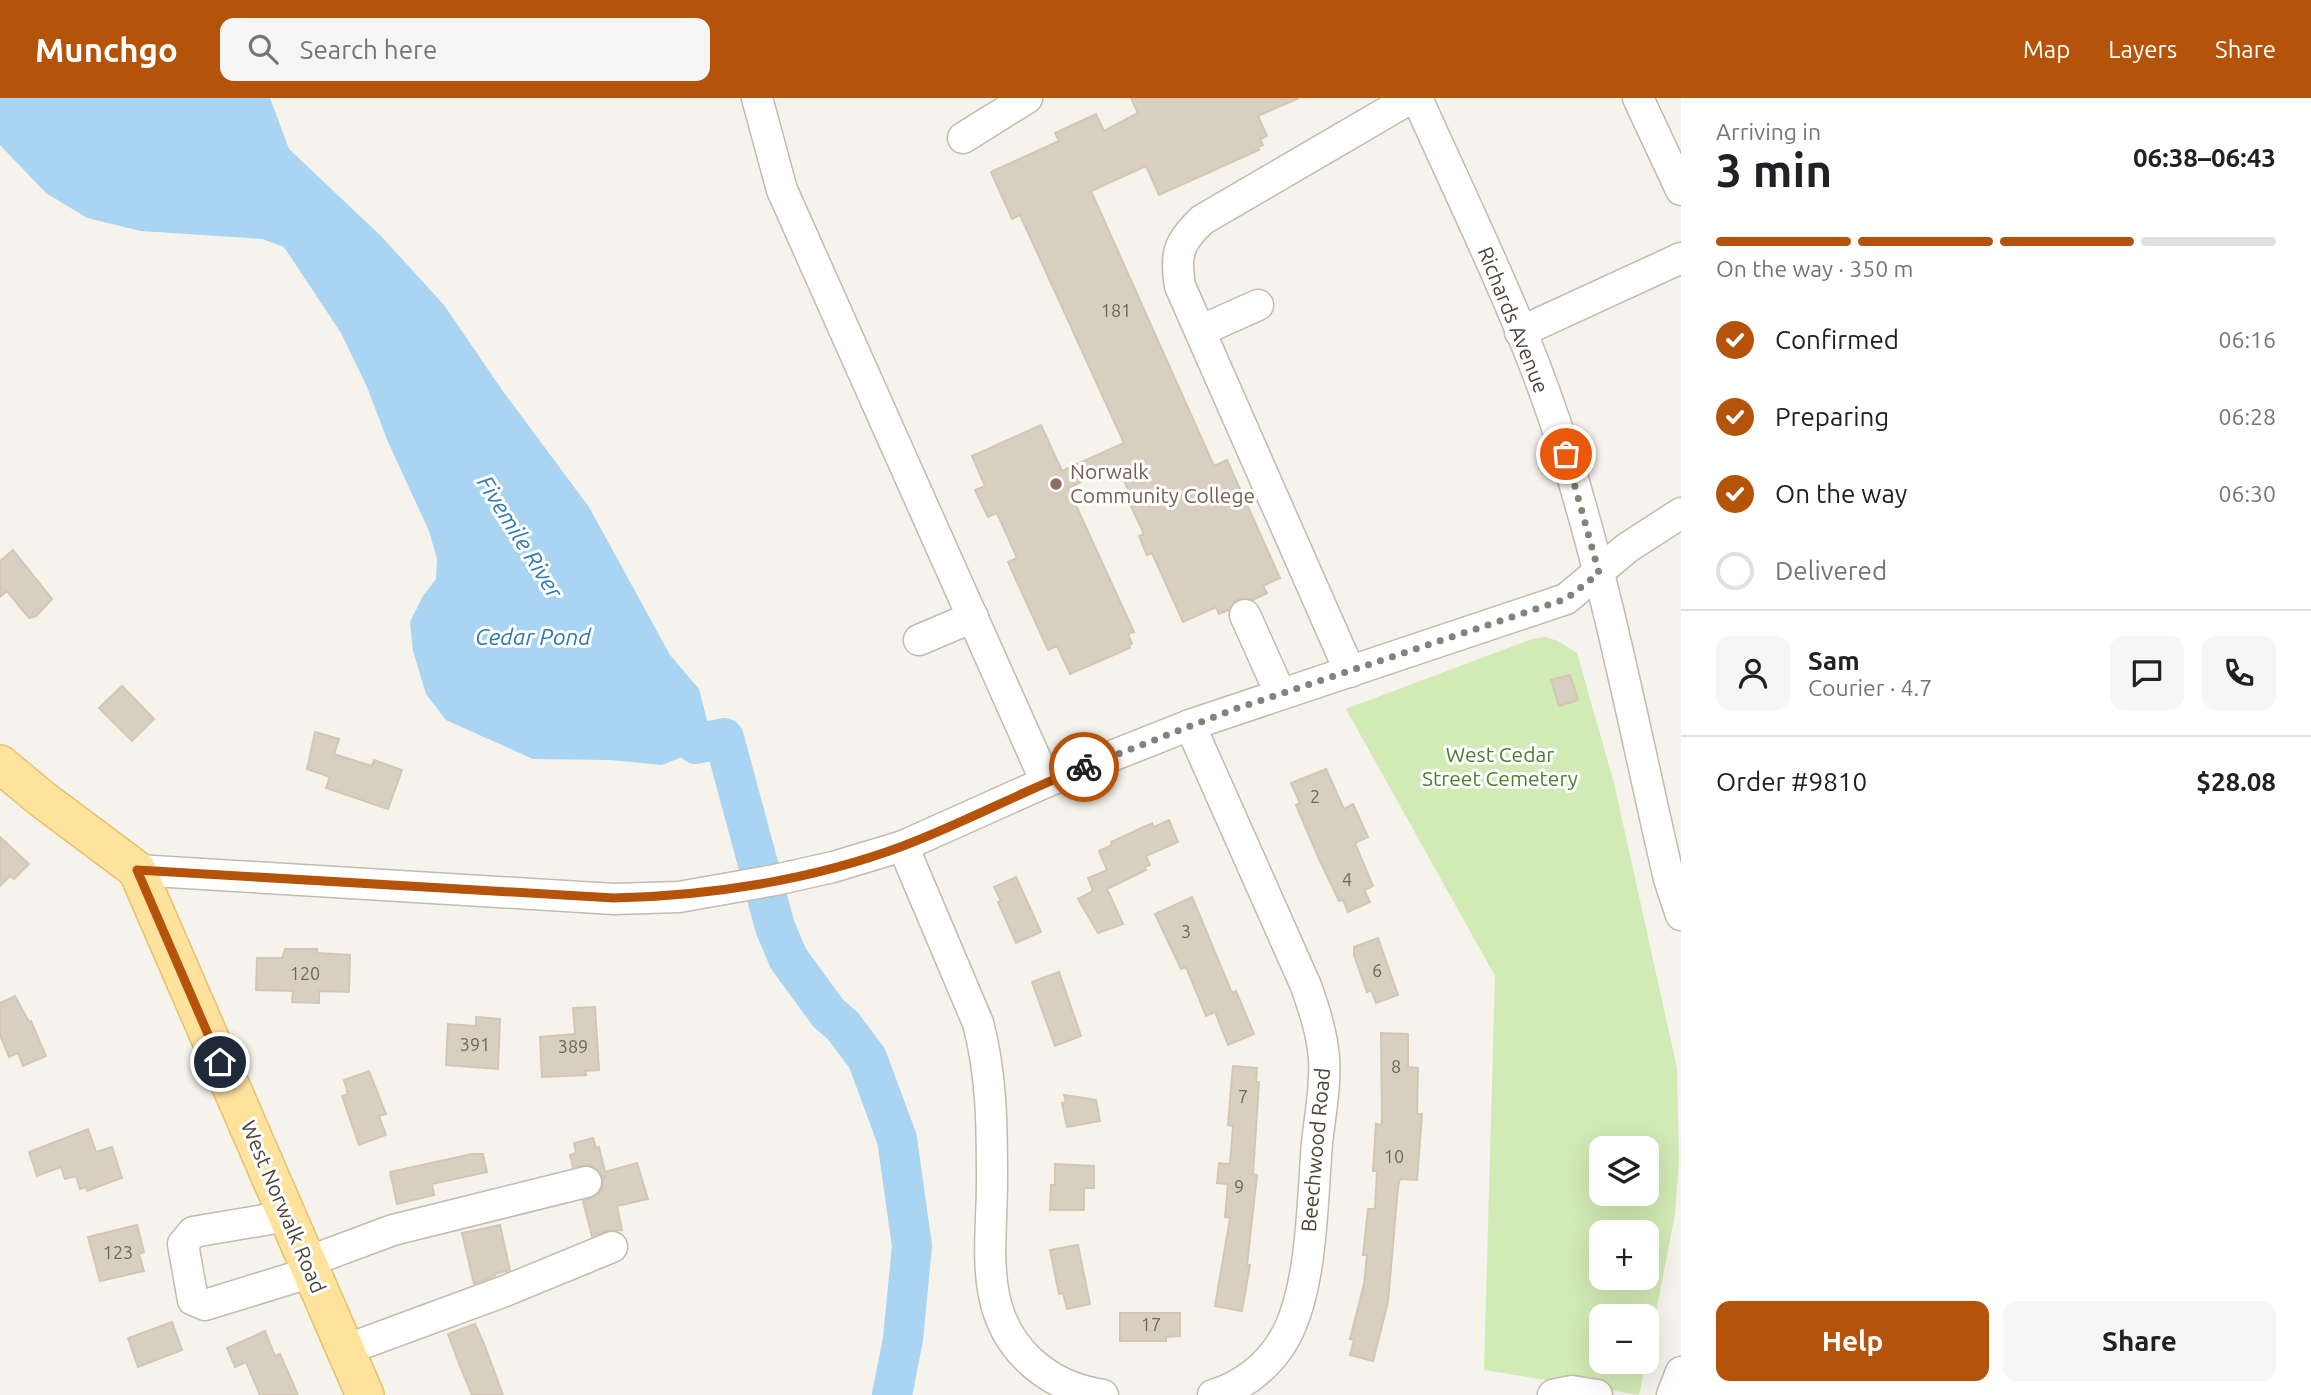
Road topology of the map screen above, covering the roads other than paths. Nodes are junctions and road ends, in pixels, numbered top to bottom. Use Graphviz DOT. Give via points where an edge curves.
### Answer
graph roads {
  1 [pos="757,98"];
  2 [pos="1027,98"];
  3 [pos="1411,98"];
  4 [pos="1417,98"];
  5 [pos="1638,98"];
  6 [pos="963,138"];
  7 [pos="1681,190"];
  8 [pos="1681,258"];
  9 [pos="1258,305"];
  10 [pos="1200,331"];
  11 [pos="1520,332"];
  12 [pos="1681,513"];
  13 [pos="1599,573"];
  14 [pos="1245,615"];
  15 [pos="973,617"];
  16 [pos="919,640"];
  17 [pos="1350,672"];
  18 [pos="1280,694"];
  19 [pos="1190,725"];
  20 [pos="0,764"];
  21 [pos="1046,782"];
  22 [pos="903,846"];
  23 [pos="137,870"];
  24 [pos="1675,876"];
  25 [pos="1681,915"];
  26 [pos="586,1182"];
  27 [pos="288,1216"];
  28 [pos="612,1247"];
  29 [pos="309,1267"];
  30 [pos="345,1350"];
  31 [pos="1681,1372"];
  32 [pos="365,1395"];
  33 [pos="1103,1395"];
  34 [pos="1213,1395"];
  35 [pos="1553,1395"];
  36 [pos="1597,1395"];
  37 [pos="1672,1395"];
  1 -- 15 [label="street" via="782,190"];
  2 -- 6 [label="street"];
  3 -- 10 [label="street" via="1202,220 1184,237 1177,261 1180,286"];
  4 -- 11 [label="street, Richards Avenue"];
  5 -- 7 [label="street"];
  8 -- 11 [label="street"];
  9 -- 10 [label="street"];
  10 -- 17 [label="street"];
  11 -- 13 [label="street, Richards Avenue" via="1566,454"];
  12 -- 13 [label="street" via="1627,548"];
  13 -- 17 [label="street" via="1566,599"];
  13 -- 24 [label="street, Richards Avenue"];
  14 -- 18 [label="street"];
  15 -- 16 [label="street"];
  15 -- 21 [label="street"];
  17 -- 18 [label="street"];
  18 -- 19 [label="street"];
  19 -- 21 [label="street"];
  19 -- 34 [label="street, Beechwood Road" via="1306,986 1320,1027 1325,1062 1306,1268 1293,1320 1262,1367 1240,1384"];
  20 -- 23 [label="main road, West Norwalk Road"];
  21 -- 22 [label="street"];
  22 -- 23 [label="street" via="833,867 679,897 614,898"];
  22 -- 33 [label="street" via="984,1047 991,1102 990,1259 995,1306 1012,1340 1036,1366 1069,1387"];
  23 -- 27 [label="main road, West Norwalk Road"];
  24 -- 25 [label="street, Richards Avenue"];
  26 -- 29 [label="street" via="393,1230"];
  27 -- 29 [label="main road, West Norwalk Road"];
  27 -- 29 [label="street" via="193,1232 183,1244 193,1300 205,1305"];
  28 -- 30 [label="street"];
  29 -- 30 [label="main road, West Norwalk Road"];
  30 -- 32 [label="main road, West Norwalk Road"];
  31 -- 37 [label="street"];
  35 -- 36 [label="street" via="1572,1391"];
}
